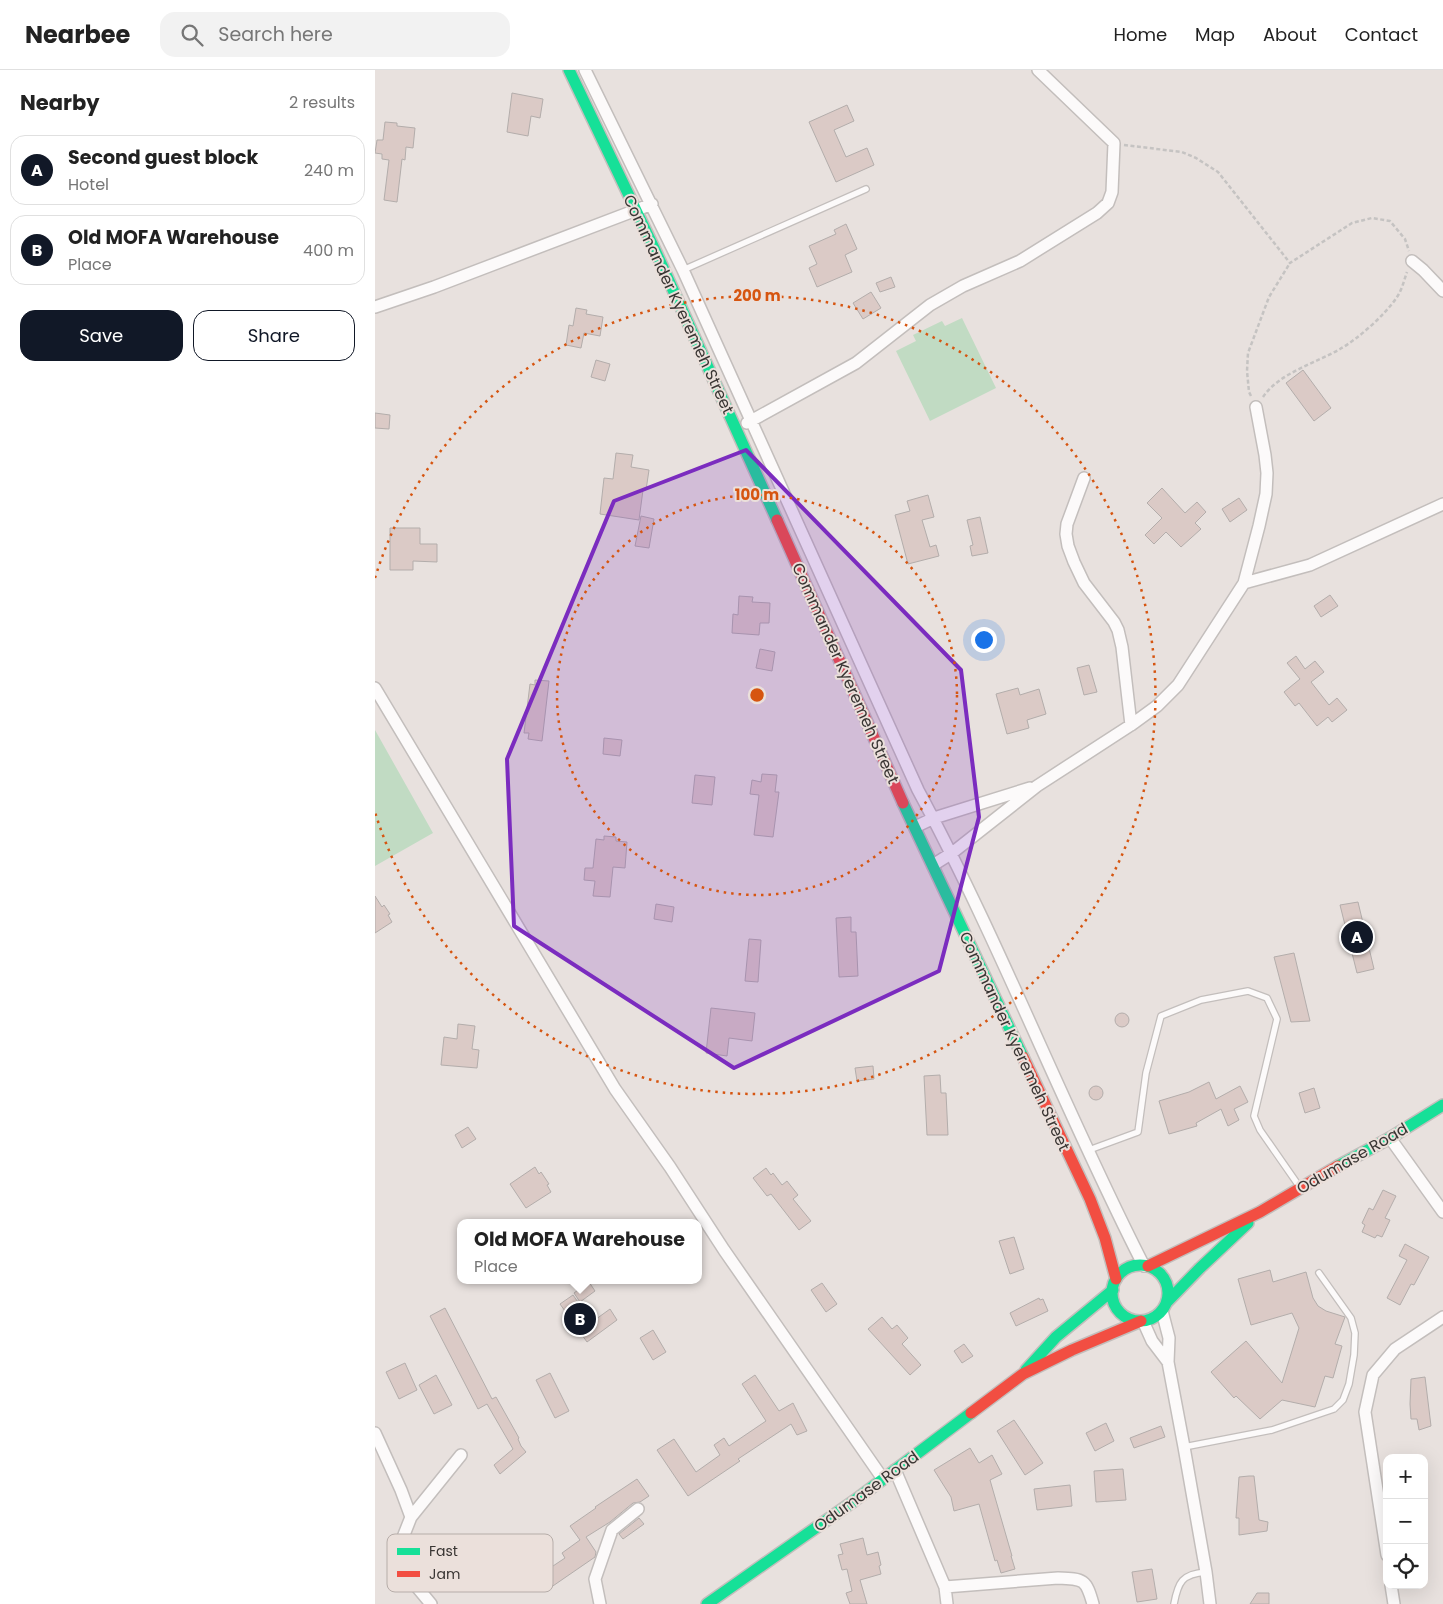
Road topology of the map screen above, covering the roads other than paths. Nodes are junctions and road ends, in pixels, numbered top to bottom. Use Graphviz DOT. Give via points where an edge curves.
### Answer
graph roads {
  1 [pos="569,70"];
  2 [pos="585,70"];
  3 [pos="1038,70"];
  4 [pos="867,189"];
  5 [pos="652,204"];
  6 [pos="635,211"];
  7 [pos="1412,261"];
  8 [pos="683,270"];
  9 [pos="1443,291"];
  10 [pos="375,307"];
  11 [pos="1256,407"];
  12 [pos="752,420"];
  13 [pos="737,428"];
  14 [pos="1084,478"];
  15 [pos="1443,504"];
  16 [pos="1244,584"];
  17 [pos="375,688"];
  18 [pos="1131,725"];
  19 [pos="1037,786"];
  20 [pos="934,818"];
  21 [pos="915,827"];
  22 [pos="952,853"];
  23 [pos="933,865"];
  24 [pos="1443,1105"];
  25 [pos="1390,1138"];
  26 [pos="1089,1150"];
  27 [pos="1300,1188"];
  28 [pos="1261,1212"];
  29 [pos="1443,1212"];
  30 [pos="1146,1266"];
  31 [pos="1319,1273"];
  32 [pos="1117,1278"];
  33 [pos="1113,1290"];
  34 [pos="1165,1306"];
  35 [pos="1443,1317"];
  36 [pos="1142,1322"];
  37 [pos="1168,1362"];
  38 [pos="1023,1374"];
  39 [pos="375,1433"];
  40 [pos="1184,1446"];
  41 [pos="461,1455"];
  42 [pos="895,1470"];
  43 [pos="883,1479"];
  44 [pos="638,1509"];
  45 [pos="411,1517"];
  46 [pos="404,1534"];
  47 [pos="1385,1544"];
  48 [pos="1206,1572"];
  49 [pos="945,1587"];
  50 [pos="1392,1589"];
  51 [pos="421,1592"];
  52 [pos="431,1604"];
  53 [pos="600,1604"];
  54 [pos="707,1604"];
  55 [pos="947,1604"];
  56 [pos="1093,1604"];
  57 [pos="1174,1604"];
  58 [pos="1210,1604"];
  59 [pos="1394,1604"];
  1 -- 6 [label="street, Commander Kyeremeh Street"];
  2 -- 5 [label="street, Commander Kyeremeh Street"];
  3 -- 12 [label="street" via="1114,143 1112,192 1108,203 1019,261 930,305 856,363"];
  4 -- 8 [label="lane"];
  5 -- 6 [label="street"];
  5 -- 8 [label="street, Commander Kyeremeh Street"];
  6 -- 10 [label="street"];
  6 -- 13 [label="street, Commander Kyeremeh Street"];
  7 -- 9 [label="street"];
  8 -- 12 [label="street, Commander Kyeremeh Street"];
  11 -- 16 [label="street" via="1265,455 1266,494"];
  12 -- 13 [label="street"];
  12 -- 20 [label="street, Commander Kyeremeh Street" via="918,790"];
  13 -- 21 [label="street, Commander Kyeremeh Street"];
  14 -- 18 [label="street" via="1067,524 1068,546 1084,583 1118,630"];
  15 -- 16 [label="street" via="1310,565"];
  16 -- 18 [label="street" via="1178,686"];
  17 -- 43 [label="street" via="615,1089"];
  18 -- 19 [label="street"];
  19 -- 20 [label="street"];
  19 -- 22 [label="street"];
  20 -- 21 [label="street"];
  20 -- 22 [label="street, Commander Kyeremeh Street"];
  21 -- 23 [label="street, Commander Kyeremeh Street"];
  22 -- 23 [label="street"];
  22 -- 26 [label="street, Commander Kyeremeh Street"];
  23 -- 32 [label="street, Commander Kyeremeh Street" via="1090,1199"];
  24 -- 25 [label="street, Odumase Road"];
  25 -- 27 [label="street, Odumase Road"];
  25 -- 29 [label="street"];
  26 -- 27 [label="lane" via="1138,1132 1146,1073 1161,1016 1201,1000 1248,992 1267,998 1277,1019 1254,1116"];
  26 -- 30 [label="street, Commander Kyeremeh Street"];
  27 -- 28 [label="street, Odumase Road"];
  28 -- 30 [label="street, Odumase Road"];
  28 -- 34 [label="street, Odumase Road" via="1200,1268"];
  30 -- 32 [label="street" via="1128,1268"];
  30 -- 34 [label="street" via="1158,1271 1165,1280 1168,1290"];
  31 -- 40 [label="lane" via="1351,1318 1355,1333 1349,1384 1343,1400 1334,1409 1272,1430"];
  32 -- 33 [label="street"];
  33 -- 36 [label="street" via="1113,1300 1123,1316"];
  33 -- 38 [label="street, Odumase Road" via="1049,1344"];
  34 -- 36 [label="street" via="1154,1318"];
  34 -- 37 [label="street"];
  35 -- 47 [label="street" via="1395,1349 1373,1375 1365,1412"];
  36 -- 37 [label="street"];
  36 -- 38 [label="street, Odumase Road"];
  37 -- 40 [label="street"];
  38 -- 42 [label="street, Odumase Road"];
  39 -- 45 [label="street"];
  40 -- 48 [label="street"];
  41 -- 45 [label="street"];
  42 -- 43 [label="street, Odumase Road"];
  42 -- 49 [label="street"];
  43 -- 54 [label="street, Odumase Road"];
  44 -- 53 [label="street" via="612,1530 595,1579"];
  45 -- 46 [label="street"];
  48 -- 57 [label="lane" via="1182,1579"];
  48 -- 58 [label="street"];
  49 -- 55 [label="street"];
  49 -- 56 [label="street" via="1076,1579 1083,1581"];
  50 -- 59 [label="street"];
  51 -- 52 [label="street"];
}
